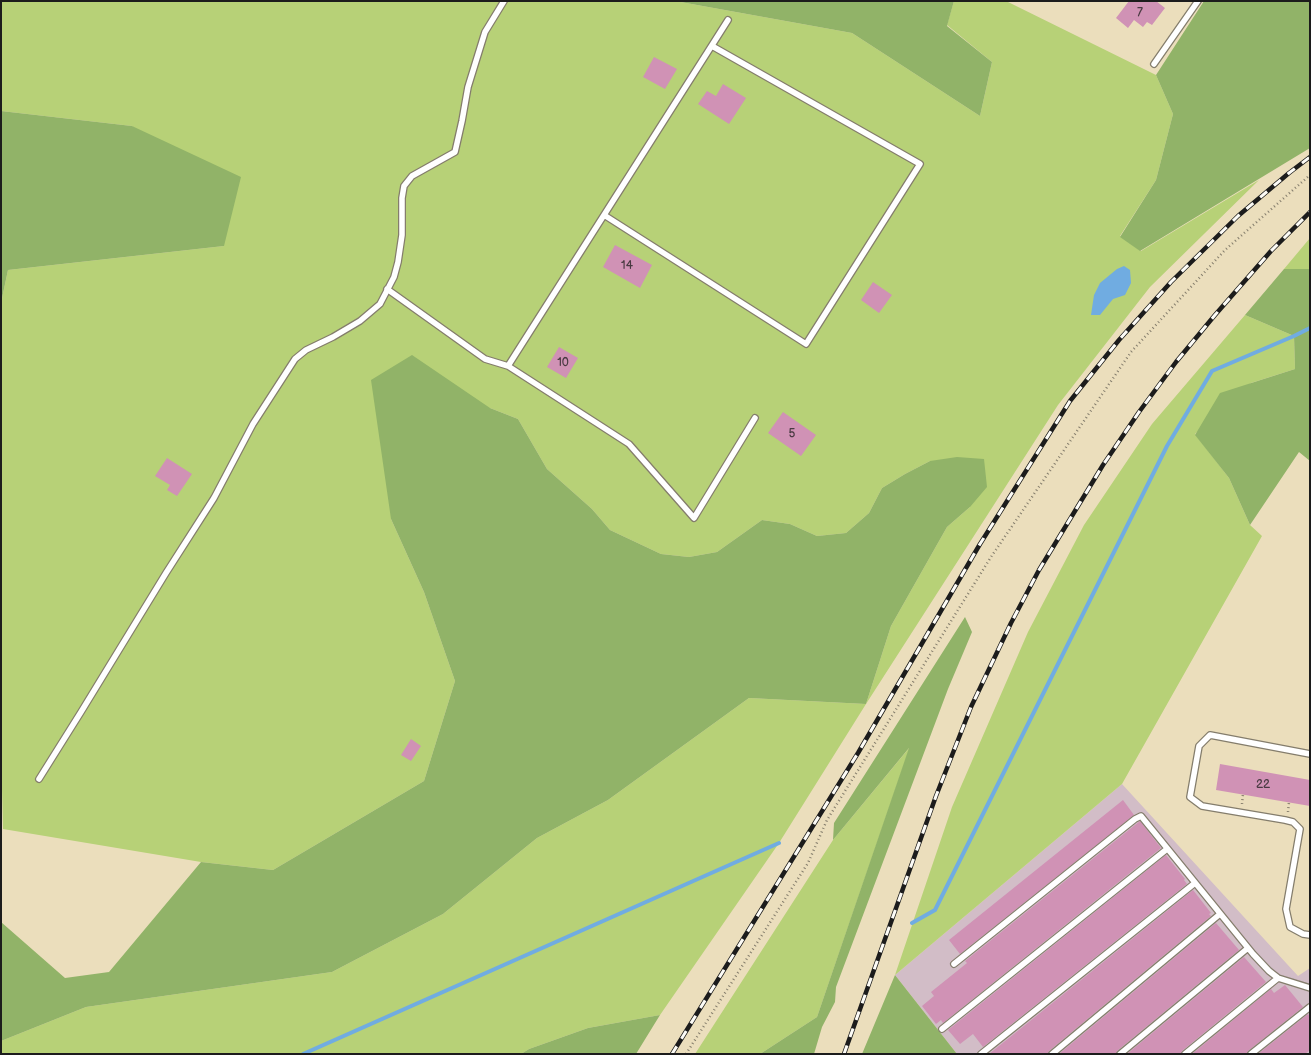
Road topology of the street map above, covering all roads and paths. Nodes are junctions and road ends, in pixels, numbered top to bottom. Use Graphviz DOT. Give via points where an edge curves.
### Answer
graph roads {
  1 [pos="504,1"];
  2 [pos="1198,1"];
  3 [pos="728,20"];
  4 [pos="712,46"];
  5 [pos="1154,64"];
  6 [pos="1310,175"];
  7 [pos="604,214"];
  8 [pos="388,289"];
  9 [pos="508,366"];
  10 [pos="755,418"];
  11 [pos="1310,754"];
  12 [pos="39,779"];
  13 [pos="1167,849"];
  14 [pos="1194,883"];
  15 [pos="1220,914"];
  16 [pos="1310,935"];
  17 [pos="1248,948"];
  18 [pos="954,964"];
  19 [pos="1278,978"];
  20 [pos="1310,988"];
  21 [pos="1310,1007"];
  22 [pos="942,1029"];
  23 [pos="686,1054"];
  24 [pos="981,1054"];
  25 [pos="1052,1054"];
  26 [pos="1120,1054"];
  27 [pos="1185,1054"];
  28 [pos="1251,1054"];
  1 -- 8 [label="lane" via="485,32 468,87 455,152 412,176 404,186 399,255 394,277"];
  2 -- 5 [label="lane"];
  3 -- 4 [label="lane"];
  4 -- 7 [label="lane"];
  4 -- 7 [label="lane" via="920,164 806,344"];
  6 -- 23 [label="path" via="1225,250 1131,352 991,557 827,820 808,863"];
  7 -- 9 [label="lane"];
  8 -- 9 [label="lane" via="485,359"];
  8 -- 12 [label="lane" via="380,304 360,321 306,350 295,359 253,424 214,498"];
  9 -- 10 [label="lane" via="629,444 694,518"];
  11 -- 16 [label="lane" via="1210,735 1199,746 1190,798 1202,806 1294,822 1300,829 1286,909 1290,926"];
  13 -- 14 [label="lane"];
  13 -- 18 [label="lane" via="1144,818 1138,817"];
  13 -- 22 [label="lane"];
  14 -- 15 [label="lane"];
  14 -- 24 [label="lane"];
  15 -- 17 [label="lane"];
  15 -- 25 [label="lane"];
  17 -- 19 [label="lane"];
  17 -- 26 [label="lane"];
  19 -- 20 [label="lane"];
  19 -- 27 [label="lane"];
  21 -- 28 [label="lane"];
}
